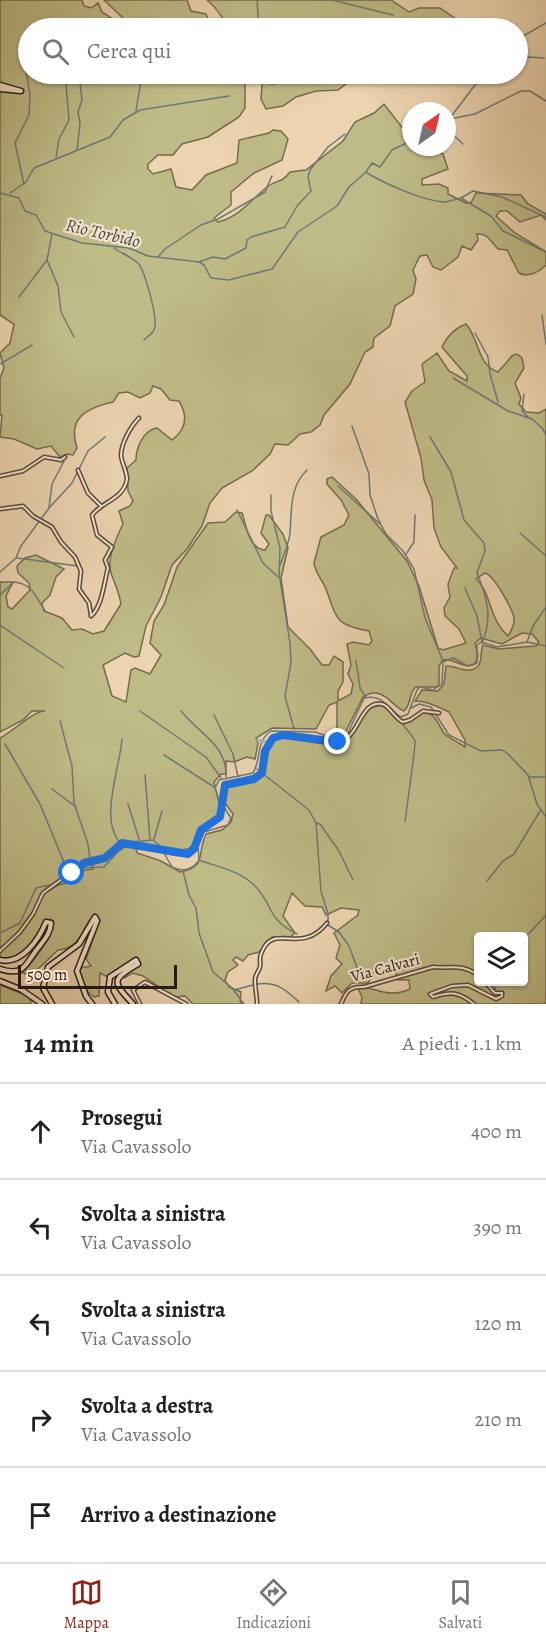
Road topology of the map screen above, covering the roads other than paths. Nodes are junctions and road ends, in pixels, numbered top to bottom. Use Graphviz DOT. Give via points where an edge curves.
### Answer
graph roads {
  1 [pos="139,418"];
  2 [pos="65,457"];
  3 [pos="78,470"];
  4 [pos="0,476"];
  5 [pos="101,506"];
  6 [pos="0,509"];
  7 [pos="439,713"];
  8 [pos="327,923"];
  9 [pos="0,951"];
  10 [pos="0,960"];
  11 [pos="0,969"];
  12 [pos="474,973"];
  13 [pos="0,981"];
  14 [pos="489,986"];
  15 [pos="42,1004"];
  16 [pos="52,1004"];
  17 [pos="92,1004"];
  18 [pos="115,1004"];
  19 [pos="133,1004"];
  20 [pos="140,1004"];
  21 [pos="186,1004"];
  22 [pos="258,1004"];
  23 [pos="341,1004"];
  24 [pos="474,1004"];
  1 -- 5 [label="street" via="129,431 121,455 127,477 120,495"];
  2 -- 4 [label="street" via="44,457 23,471"];
  3 -- 5 [label="street" via="88,493"];
  5 -- 6 [label="street" via="92,517 97,535 111,544 112,550 105,560 108,568 100,605 91,616 79,589 81,571 77,559 52,527 23,506"];
  7 -- 9 [label="street" via="427,711 403,722 383,705 371,706 349,736 334,742 275,737 265,751 262,773 254,779 226,783 218,819 201,830 191,852 184,855 124,843 105,858 84,863 40,895 20,932"];
  8 -- 22 [label="street" via="304,940 279,937 269,941 259,956 255,978"];
  10 -- 11 [label="main road" via="22,955 41,935 46,923 51,923 48,937 26,966 13,972"];
  12 -- 23 [label="street, Via Calvari" via="459,965 432,967 351,988"];
  13 -- 15 [label="main road"];
  14 -- 24 [label="street" via="502,996 496,999 465,985 430,994 433,997 459,993"];
  16 -- 17 [label="main road" via="43,990 46,972 80,944 95,917 87,951 77,970"];
  18 -- 19 [label="main road" via="108,992 110,977 136,960 138,964 116,982"];
  20 -- 21 [label="street" via="133,990 145,982"];
}
